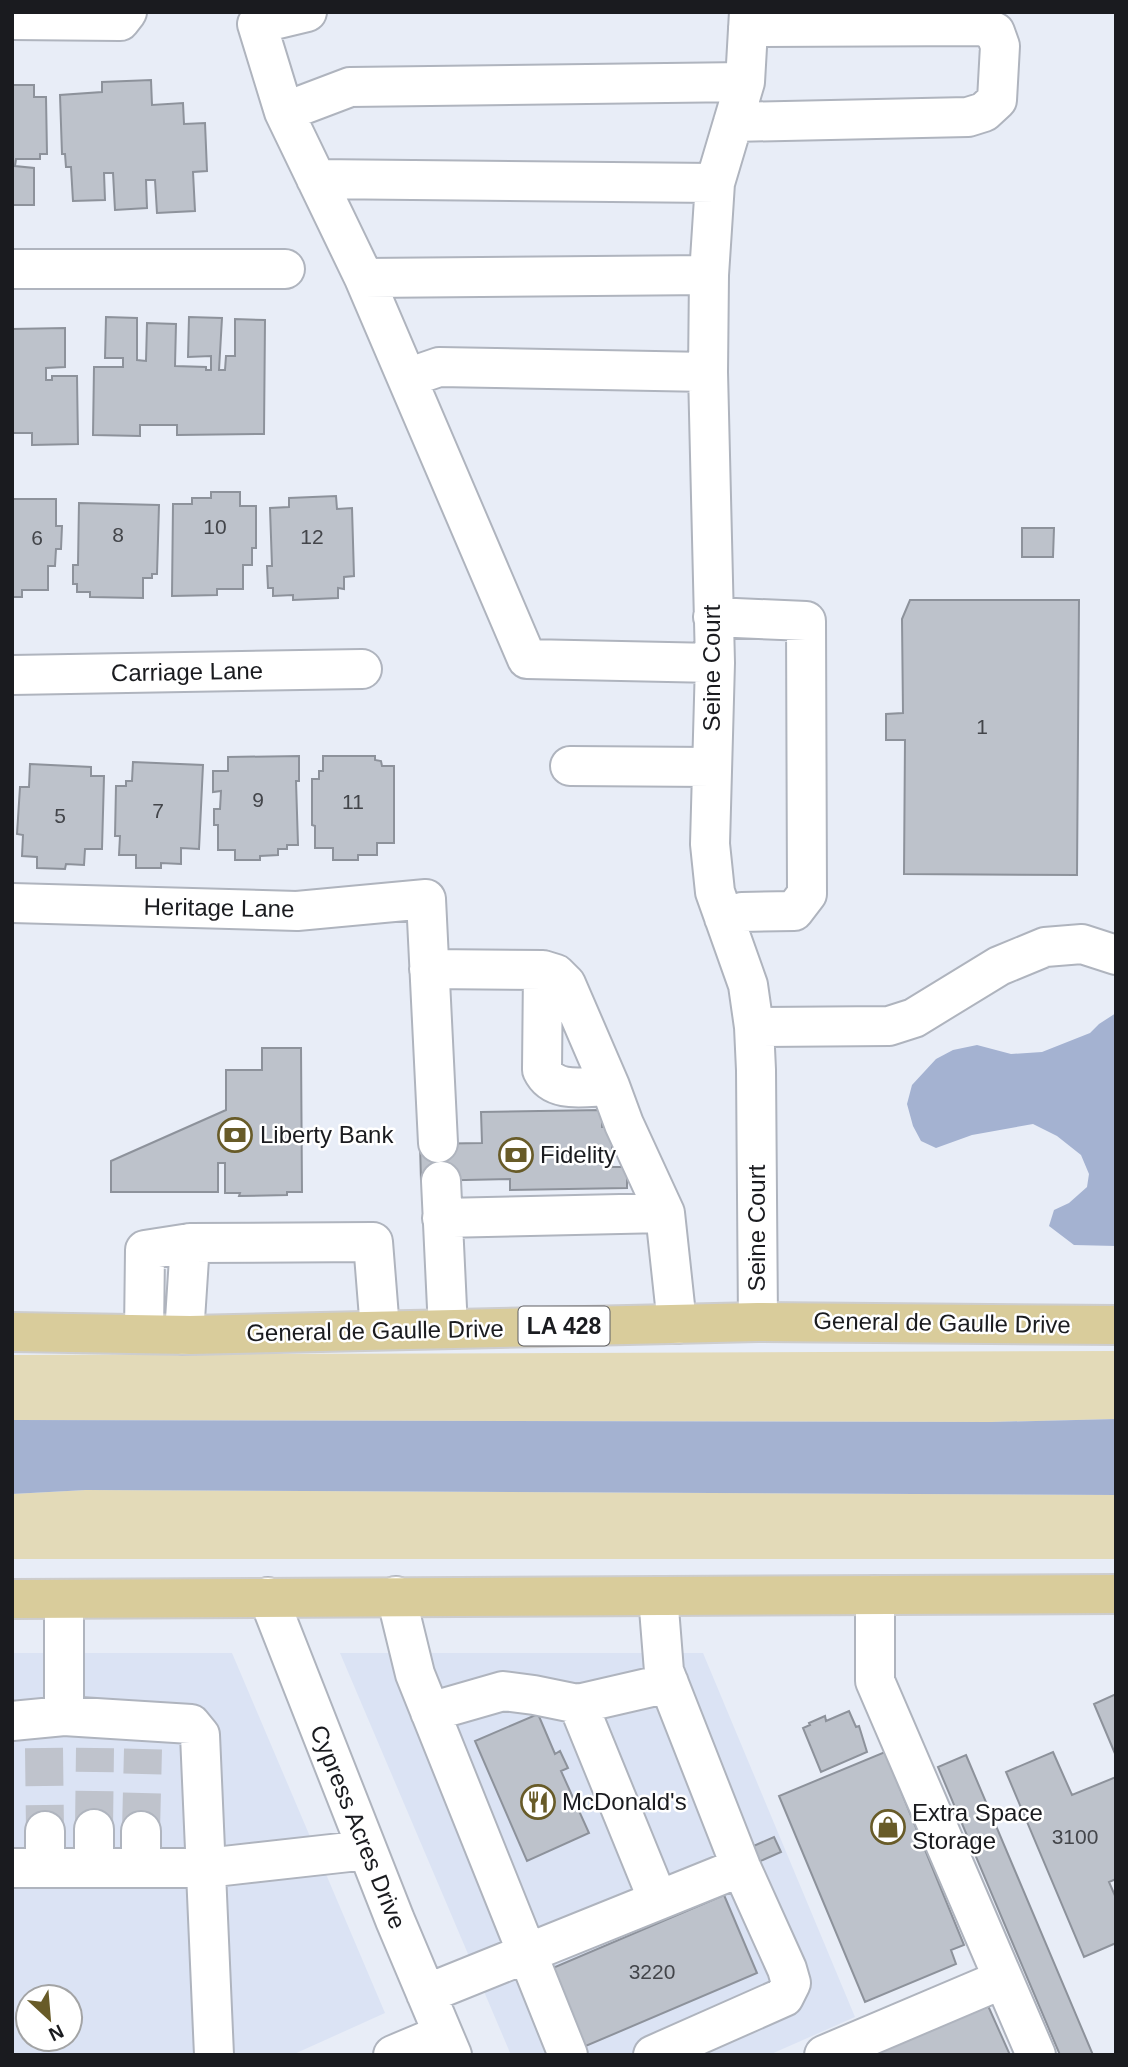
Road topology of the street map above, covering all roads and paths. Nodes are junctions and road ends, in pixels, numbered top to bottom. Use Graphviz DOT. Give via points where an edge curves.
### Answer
graph roads {
  1 [pos="127,12"];
  2 [pos="307,12"];
  3 [pos="12,20"];
  4 [pos="748,20"];
  5 [pos="745,82"];
  6 [pos="284,112"];
  7 [pos="733,122"];
  8 [pos="316,179"];
  9 [pos="715,183"];
  10 [pos="12,269"];
  11 [pos="285,269"];
  12 [pos="709,275"];
  13 [pos="364,278"];
  14 [pos="708,372"];
  15 [pos="407,378"];
  16 [pos="713,617"];
  17 [pos="715,663"];
  18 [pos="362,669"];
  19 [pos="12,674"];
  20 [pos="570,766"];
  21 [pos="711,768"];
  22 [pos="12,903"];
  23 [pos="724,918"];
  24 [pos="1116,955"];
  25 [pos="429,969"];
  26 [pos="543,970"];
  27 [pos="754,1027"];
  28 [pos="610,1086"];
  29 [pos="438,1143"];
  30 [pos="440,1181"];
  31 [pos="665,1213"];
  32 [pos="442,1219"];
  33 [pos="190,1243"];
  34 [pos="758,1322"];
  35 [pos="677,1324"];
  36 [pos="1116,1325"];
  37 [pos="448,1329"];
  38 [pos="380,1331"];
  39 [pos="12,1332"];
  40 [pos="144,1334"];
  41 [pos="184,1335"];
  42 [pos="1116,1594"];
  43 [pos="875,1595"];
  44 [pos="658,1596"];
  45 [pos="268,1597"];
  46 [pos="396,1597"];
  47 [pos="12,1599"];
  48 [pos="64,1599"];
  49 [pos="668,1683"];
  50 [pos="578,1704"];
  51 [pos="430,1712"];
  52 [pos="59,1728"];
  53 [pos="94,1829"];
  54 [pos="367,1850"];
  55 [pos="34,1855"];
  56 [pos="741,1867"];
  57 [pos="94,1868"];
  58 [pos="206,1868"];
  59 [pos="658,1900"];
  60 [pos="527,1952"];
  61 [pos="1003,1979"];
  62 [pos="426,1994"];
  63 [pos="448,2044"];
  64 [pos="214,2055"];
  65 [pos="393,2055"];
  66 [pos="568,2055"];
  67 [pos="653,2055"];
  68 [pos="824,2055"];
  69 [pos="1036,2055"];
  1 -- 3 [label="street" via="120,21"];
  2 -- 6 [label="street" via="257,24"];
  4 -- 5 [label="street, Seine Court"];
  4 -- 7 [label="street" via="982,26 995,33 1000,46 997,100 985,112 968,117"];
  5 -- 6 [label="street" via="350,87"];
  5 -- 7 [label="street, Seine Court"];
  6 -- 8 [label="street"];
  7 -- 9 [label="street, Seine Court"];
  8 -- 9 [label="street"];
  8 -- 13 [label="street"];
  9 -- 12 [label="street, Seine Court"];
  10 -- 11 [label="street"];
  12 -- 13 [label="street"];
  12 -- 14 [label="street, Seine Court"];
  13 -- 15 [label="street"];
  14 -- 15 [label="street" via="439,367"];
  14 -- 16 [label="street, Seine Court"];
  15 -- 17 [label="street" via="527,659"];
  16 -- 17 [label="street, Seine Court"];
  16 -- 23 [label="street" via="806,621 807,894 794,911 742,912"];
  17 -- 21 [label="street, Seine Court"];
  18 -- 19 [label="street, Carriage Lane"];
  20 -- 21 [label="street"];
  21 -- 23 [label="street, Seine Court" via="710,844 715,892"];
  22 -- 25 [label="street, Heritage Lane" via="297,911 426,900"];
  23 -- 27 [label="street, Seine Court" via="748,985"];
  24 -- 27 [label="street" via="1082,944 1045,947 999,966 914,1018 889,1027"];
  25 -- 26 [label="street"];
  25 -- 29 [label="street"];
  26 -- 28 [label="street" via="566,984"];
  26 -- 28 [label="street" via="542,1070 547,1079 563,1087"];
  27 -- 34 [label="street, Seine Court"];
  28 -- 31 [label="street"];
  30 -- 32 [label="street"];
  31 -- 32 [label="street"];
  31 -- 35 [label="street"];
  32 -- 37 [label="street"];
  33 -- 38 [label="street" via="373,1242"];
  33 -- 40 [label="street" via="145,1250"];
  33 -- 41 [label="street"];
  34 -- 35 [label="main road, General de Gaulle Drive / LA 428"];
  34 -- 36 [label="main road, General de Gaulle Drive / LA 428"];
  35 -- 37 [label="main road, General de Gaulle Drive / LA 428"];
  37 -- 38 [label="main road, General de Gaulle Drive / LA 428"];
  38 -- 41 [label="main road, General de Gaulle Drive / LA 428"];
  39 -- 40 [label="main road, General de Gaulle Drive / LA 428"];
  40 -- 41 [label="main road, General de Gaulle Drive / LA 428"];
  42 -- 43 [label="main road"];
  43 -- 44 [label="main road"];
  43 -- 61 [label="street" via="874,1681"];
  44 -- 46 [label="main road"];
  44 -- 49 [label="street"];
  45 -- 46 [label="main road"];
  45 -- 48 [label="main road"];
  45 -- 54 [label="street, Cypress Acres Drive"];
  46 -- 51 [label="street" via="415,1674"];
  47 -- 48 [label="main road"];
  48 -- 52 [label="street"];
  49 -- 50 [label="street"];
  49 -- 56 [label="street"];
  50 -- 51 [label="street" via="503,1691"];
  50 -- 59 [label="street"];
  51 -- 60 [label="street"];
  52 -- 58 [label="street" via="143,1735 191,1724 200,1735"];
  53 -- 57 [label="street"];
  54 -- 58 [label="street"];
  54 -- 62 [label="street, Cypress Acres Drive"];
  55 -- 57 [label="street"];
  56 -- 59 [label="street"];
  56 -- 67 [label="street" via="791,1983 784,1997"];
  57 -- 58 [label="street" via="141,1849"];
  58 -- 64 [label="street"];
  59 -- 60 [label="street"];
  60 -- 62 [label="street"];
  60 -- 66 [label="street"];
  61 -- 68 [label="street"];
  61 -- 69 [label="street"];
  62 -- 63 [label="street, Cypress Acres Drive"];
  63 -- 65 [label="street"];
}
